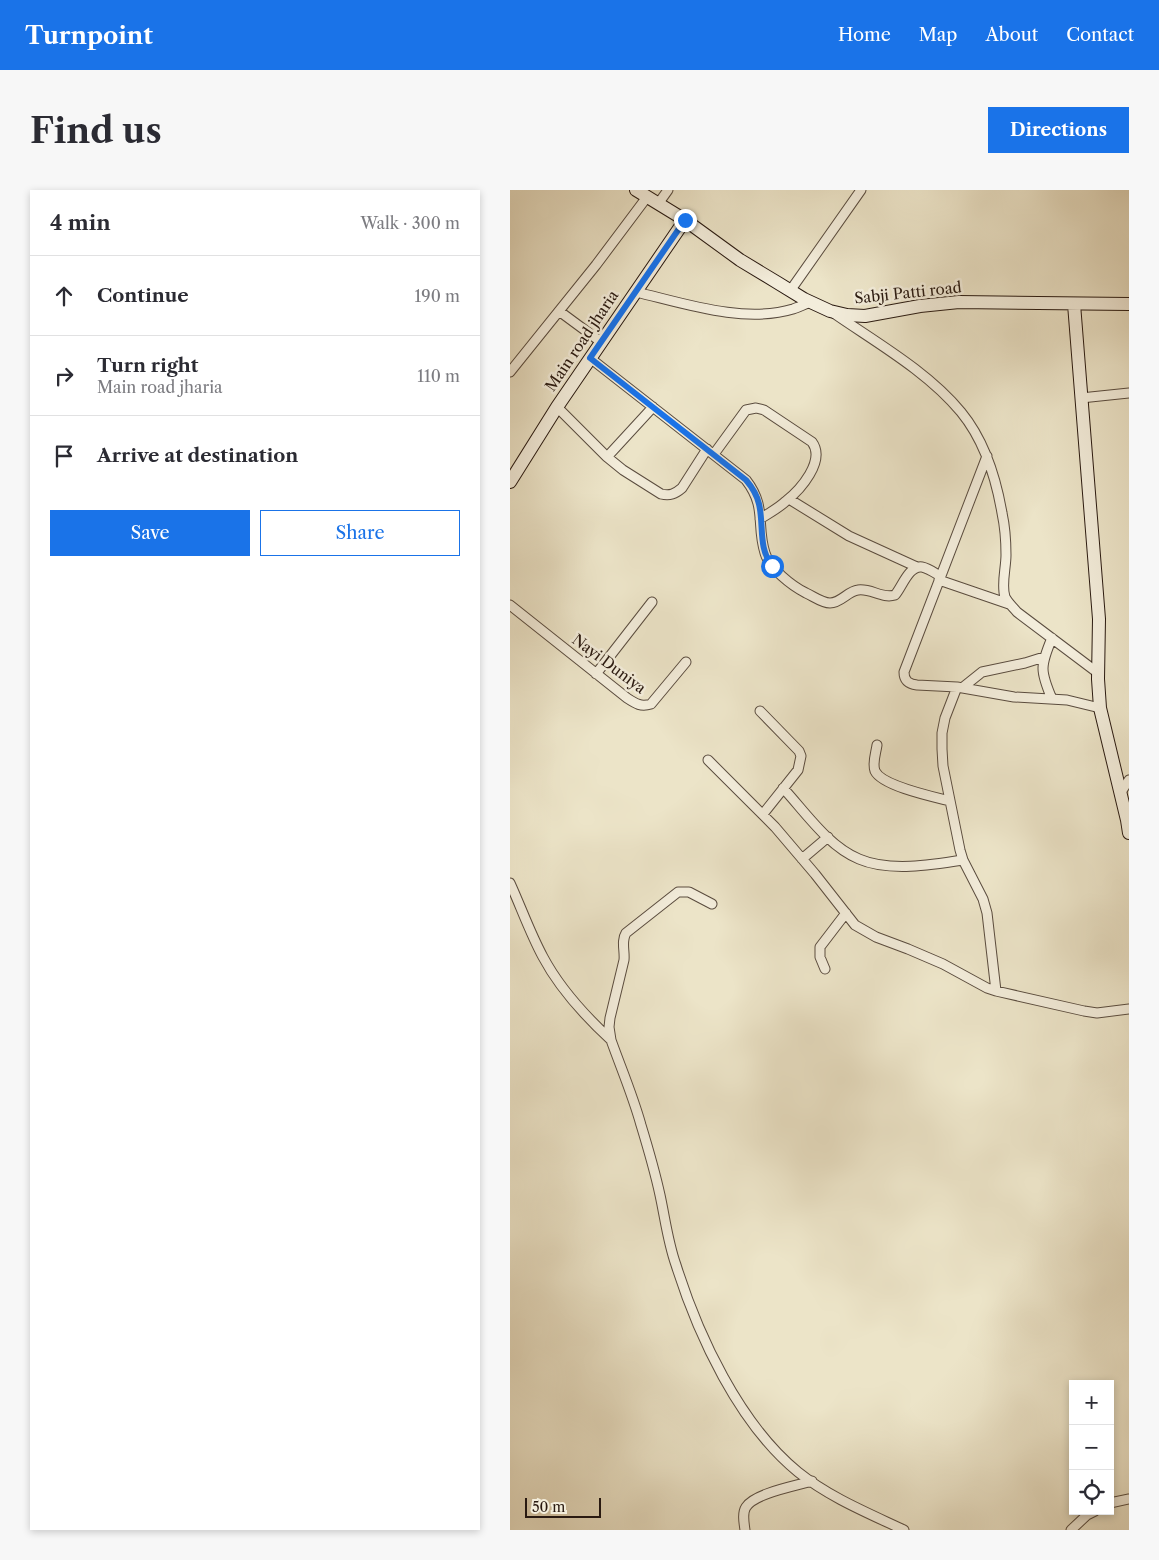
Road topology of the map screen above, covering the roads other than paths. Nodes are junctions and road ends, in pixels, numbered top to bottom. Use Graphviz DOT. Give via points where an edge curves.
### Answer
graph roads {
  1 [pos="636,190"];
  2 [pos="668,190"];
  3 [pos="861,190"];
  4 [pos="653,200"];
  5 [pos="685,220"];
  6 [pos="790,291"];
  7 [pos="636,292"];
  8 [pos="811,302"];
  9 [pos="1074,304"];
  10 [pos="1129,304"];
  11 [pos="559,311"];
  12 [pos="830,311"];
  13 [pos="601,342"];
  14 [pos="590,358"];
  15 [pos="510,372"];
  16 [pos="1129,393"];
  17 [pos="1081,398"];
  18 [pos="557,407"];
  19 [pos="653,407"];
  20 [pos="711,452"];
  21 [pos="987,456"];
  22 [pos="607,458"];
  23 [pos="510,482"];
  24 [pos="789,499"];
  25 [pos="760,519"];
  26 [pos="917,567"];
  27 [pos="940,578"];
  28 [pos="652,602"];
  29 [pos="1009,604"];
  30 [pos="510,605"];
  31 [pos="1052,638"];
  32 [pos="1044,657"];
  33 [pos="686,662"];
  34 [pos="1098,673"];
  35 [pos="596,674"];
  36 [pos="960,688"];
  37 [pos="1052,699"];
  38 [pos="1100,708"];
  39 [pos="760,711"];
  40 [pos="877,745"];
  41 [pos="708,760"];
  42 [pos="1129,780"];
  43 [pos="783,788"];
  44 [pos="1121,792"];
  45 [pos="950,801"];
  46 [pos="763,814"];
  47 [pos="1129,834"];
  48 [pos="828,837"];
  49 [pos="802,859"];
  50 [pos="963,860"];
  51 [pos="510,883"];
  52 [pos="712,904"];
  53 [pos="846,914"];
  54 [pos="825,969"];
  55 [pos="996,991"];
  56 [pos="1129,1009"];
  57 [pos="611,1040"];
  58 [pos="812,1482"];
  59 [pos="1129,1499"];
  60 [pos="1114,1503"];
  61 [pos="1089,1515"];
  62 [pos="745,1530"];
  63 [pos="904,1530"];
  64 [pos="1070,1530"];
  1 -- 4 [label="street, Sabji Patti road"];
  2 -- 4 [label="street"];
  3 -- 6 [label="street"];
  4 -- 5 [label="street, Sabji Patti road"];
  4 -- 11 [label="street"];
  5 -- 6 [label="street, Sabji Patti road"];
  5 -- 7 [label="street, Main road jharia"];
  6 -- 8 [label="street, Sabji Patti road"];
  7 -- 8 [label="street" via="751,314 778,312"];
  7 -- 13 [label="street, Main road jharia"];
  8 -- 12 [label="street, Sabji Patti road"];
  9 -- 10 [label="street, Sabji Patti road"];
  9 -- 12 [label="street, Sabji Patti road" via="959,302 865,316"];
  9 -- 17 [label="street"];
  11 -- 13 [label="street"];
  11 -- 15 [label="street"];
  12 -- 21 [label="street" via="938,388 961,412"];
  13 -- 14 [label="street, Main road jharia"];
  14 -- 18 [label="street, Main road jharia"];
  14 -- 19 [label="street"];
  16 -- 17 [label="street"];
  17 -- 34 [label="street" via="1099,619"];
  18 -- 22 [label="street"];
  18 -- 23 [label="street, Main road jharia"];
  19 -- 20 [label="street"];
  19 -- 22 [label="street"];
  20 -- 22 [label="street" via="677,493 668,495 661,494"];
  20 -- 24 [label="street" via="746,410 764,410 816,448 813,468"];
  20 -- 25 [label="street" via="754,490"];
  21 -- 27 [label="street"];
  21 -- 29 [label="street" via="1002,513 1005,596"];
  24 -- 25 [label="street"];
  24 -- 26 [label="street" via="849,536"];
  25 -- 26 [label="street" via="764,552 772,566 800,590 824,602 835,602 855,590 895,596 910,572"];
  26 -- 27 [label="street" via="923,567"];
  27 -- 29 [label="street"];
  27 -- 36 [label="street" via="904,677 910,684"];
  28 -- 35 [label="street"];
  29 -- 31 [label="street"];
  30 -- 35 [label="street, Nayi Duniya"];
  31 -- 32 [label="street"];
  31 -- 34 [label="street"];
  32 -- 36 [label="street" via="982,672"];
  32 -- 37 [label="street" via="1043,678"];
  33 -- 35 [label="street, Nayi Duniya" via="651,704 644,706 637,705"];
  34 -- 38 [label="street"];
  36 -- 37 [label="street" via="1014,697"];
  36 -- 45 [label="street" via="950,705 942,733 943,766"];
  37 -- 38 [label="street"];
  38 -- 44 [label="street"];
  39 -- 43 [label="street" via="799,750 801,756 798,770"];
  40 -- 45 [label="street" via="874,761 879,777 895,786"];
  41 -- 46 [label="street"];
  42 -- 44 [label="street"];
  43 -- 46 [label="street"];
  43 -- 48 [label="street"];
  44 -- 47 [label="street"];
  45 -- 50 [label="street"];
  46 -- 49 [label="street"];
  48 -- 49 [label="street"];
  48 -- 50 [label="street" via="858,859 870,863 913,866"];
  49 -- 53 [label="street"];
  50 -- 55 [label="street" via="987,913"];
  51 -- 57 [label="street" via="542,956 556,979 571,1000"];
  52 -- 57 [label="street" via="688,892 678,892 626,933 622,939 624,960 610,1018"];
  53 -- 54 [label="street" via="820,948"];
  53 -- 55 [label="street" via="855,925 876,937 926,956"];
  55 -- 56 [label="street" via="1084,1011"];
  57 -- 58 [label="street" via="640,1122 675,1264 697,1322 740,1406 772,1446"];
  58 -- 62 [label="street" via="753,1500 744,1514"];
  58 -- 63 [label="street"];
  59 -- 60 [label="street"];
  61 -- 64 [label="street"];
}
